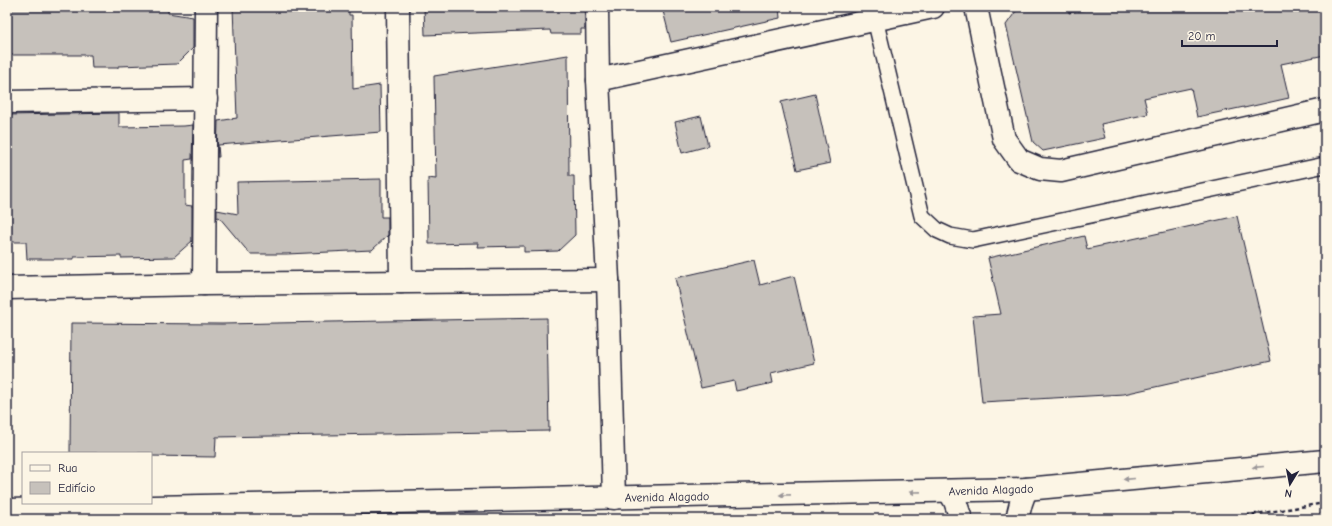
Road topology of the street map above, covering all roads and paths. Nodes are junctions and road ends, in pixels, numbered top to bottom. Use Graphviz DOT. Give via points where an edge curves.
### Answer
graph roads {
  1 [pos="206,7"];
  2 [pos="398,7"];
  3 [pos="597,7"];
  4 [pos="933,7"];
  5 [pos="976,7"];
  6 [pos="875,19"];
  7 [pos="598,80"];
  8 [pos="206,99"];
  9 [pos="7,102"];
  10 [pos="1325,110"];
  11 [pos="1325,165"];
  12 [pos="608,280"];
  13 [pos="402,282"];
  14 [pos="204,284"];
  15 [pos="7,288"];
  16 [pos="1325,461"];
  17 [pos="1026,489"];
  18 [pos="949,491"];
  19 [pos="614,498"];
  20 [pos="1325,503"];
  21 [pos="7,510"];
  22 [pos="961,519"];
  23 [pos="1017,519"];
  24 [pos="1225,519"];
  1 -- 8 [label="street"];
  2 -- 13 [label="street"];
  3 -- 7 [label="street"];
  4 -- 6 [label="street"];
  5 -- 10 [label="street" via="1004,139 1019,160 1040,169 1061,171"];
  6 -- 7 [label="street"];
  6 -- 11 [label="lane" via="922,216 937,230 950,236 973,240"];
  7 -- 12 [label="street"];
  8 -- 9 [label="street"];
  8 -- 14 [label="street"];
  12 -- 13 [label="street"];
  12 -- 19 [label="street"];
  13 -- 14 [label="street"];
  14 -- 15 [label="street"];
  16 -- 17 [label="street, Avenida Alagado, one-way"];
  17 -- 18 [label="street, Avenida Alagado"];
  17 -- 23 [label="street"];
  18 -- 19 [label="street, Avenida Alagado, one-way"];
  18 -- 22 [label="street"];
  19 -- 21 [label="street, Avenida Alagado"];
  20 -- 24 [label="path"];
}
